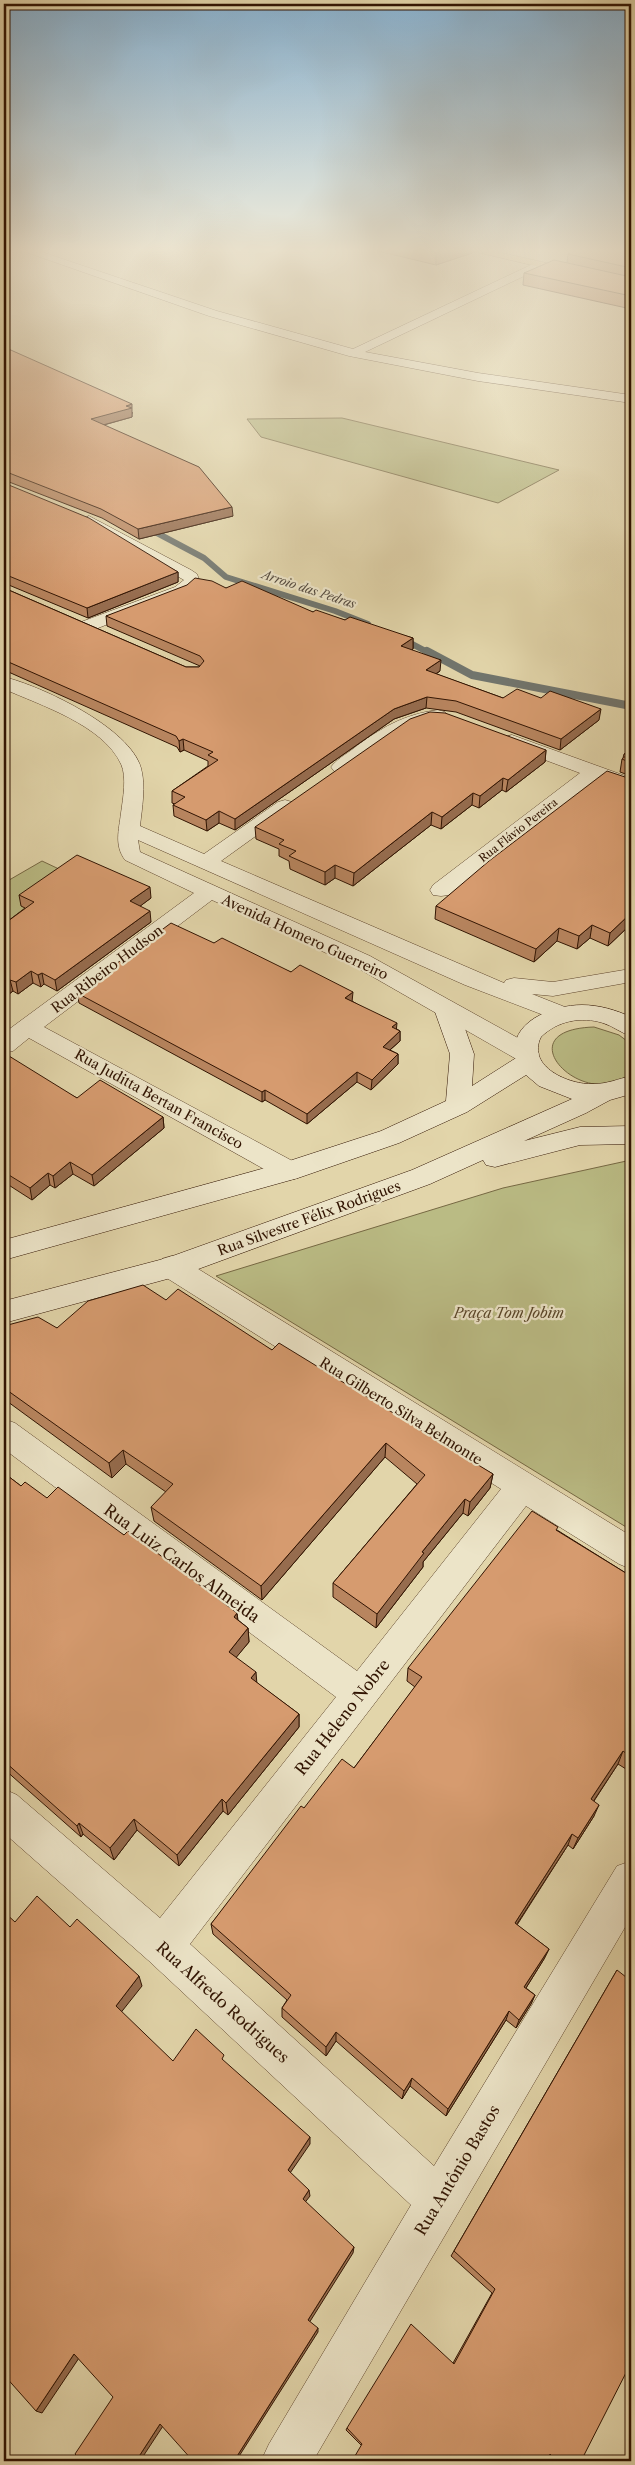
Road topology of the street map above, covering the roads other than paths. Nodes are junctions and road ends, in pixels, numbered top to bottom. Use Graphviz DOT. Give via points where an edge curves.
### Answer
graph roads {
  1 [pos="423,366"];
  2 [pos="631,399"];
  3 [pos="77,516"];
  4 [pos="70,619"];
  5 [pos="87,626"];
  6 [pos="105,634"];
  7 [pos="4,682"];
  8 [pos="457,721"];
  9 [pos="494,735"];
  10 [pos="595,771"];
  11 [pos="323,780"];
  12 [pos="631,785"];
  13 [pos="299,797"];
  14 [pos="130,828"];
  15 [pos="205,863"];
  16 [pos="442,890"];
  17 [pos="209,892"];
  18 [pos="627,974"];
  19 [pos="473,980"];
  20 [pos="446,1009"];
  21 [pos="572,1013"];
  22 [pos="28,1028"];
  23 [pos="631,1028"];
  24 [pos="4,1045"];
  25 [pos="528,1058"];
  26 [pos="618,1092"];
  27 [pos="458,1106"];
  28 [pos="631,1135"];
  29 [pos="289,1171"];
  30 [pos="421,1177"];
  31 [pos="4,1250"];
  32 [pos="172,1268"];
  33 [pos="4,1312"];
  34 [pos="4,1432"];
  35 [pos="522,1487"];
  36 [pos="631,1554"];
  37 [pos="360,1694"];
  38 [pos="4,1808"];
  39 [pos="631,1880"];
  40 [pos="164,1947"];
  41 [pos="439,2200"];
  42 [pos="286,2461"];
  1 -- 2 [label="street" via="518,384"];
  3 -- 5 [label="street" via="96,523 185,573 192,582 181,590"];
  4 -- 5 [label="street"];
  5 -- 6 [label="street"];
  7 -- 14 [label="street, Avenida Homero Guerreiro" via="82,718 122,748 131,764"];
  8 -- 11 [label="street" via="427,716 402,725"];
  9 -- 10 [label="street"];
  10 -- 12 [label="street"];
  10 -- 16 [label="street, Rua Flávio Pereira"];
  13 -- 15 [label="street"];
  14 -- 15 [label="street, Avenida Homero Guerreiro"];
  14 -- 17 [label="street, Avenida Homero Guerreiro" via="127,849 132,856"];
  15 -- 19 [label="street, Avenida Homero Guerreiro"];
  17 -- 20 [label="street, Avenida Homero Guerreiro" via="362,961"];
  17 -- 22 [label="street, Rua Ribeiro Hudson"];
  18 -- 19 [label="street" via="553,989"];
  18 -- 21 [label="street"];
  19 -- 21 [label="street, Avenida Homero Guerreiro"];
  20 -- 25 [label="street, Avenida Homero Guerreiro"];
  20 -- 27 [label="street" via="462,1054"];
  21 -- 23 [label="street, Avenida Homero Guerreiro" via="612,1018"];
  21 -- 25 [label="street" via="546,1020 534,1029 528,1041"];
  22 -- 24 [label="street, Rua Ribeiro Hudson"];
  22 -- 29 [label="street, Rua Juditta Bertan Francisco"];
  25 -- 26 [label="street, Avenida Homero Guerreiro" via="541,1075 558,1085 580,1092"];
  25 -- 27 [label="street"];
  26 -- 30 [label="street, Rua Silvestre Félix Rodrigues"];
  27 -- 29 [label="street" via="390,1137"];
  28 -- 30 [label="street" via="580,1136"];
  29 -- 31 [label="street"];
  30 -- 32 [label="street, Rua Silvestre Félix Rodrigues"];
  32 -- 33 [label="street, Rua Silvestre Félix Rodrigues"];
  32 -- 35 [label="street, Rua Gilberto Silva Belmonte"];
  34 -- 37 [label="street, Rua Luiz Carlos Almeida"];
  35 -- 36 [label="street, Rua Gilberto Silva Belmonte"];
  35 -- 37 [label="street, Rua Heleno Nobre"];
  37 -- 40 [label="street, Rua Heleno Nobre"];
  38 -- 40 [label="street, Rua Alfredo Rodrigues"];
  39 -- 41 [label="street, Rua Antônio Bastos"];
  40 -- 41 [label="street, Rua Alfredo Rodrigues"];
  41 -- 42 [label="street, Rua Antônio Bastos"];
}
